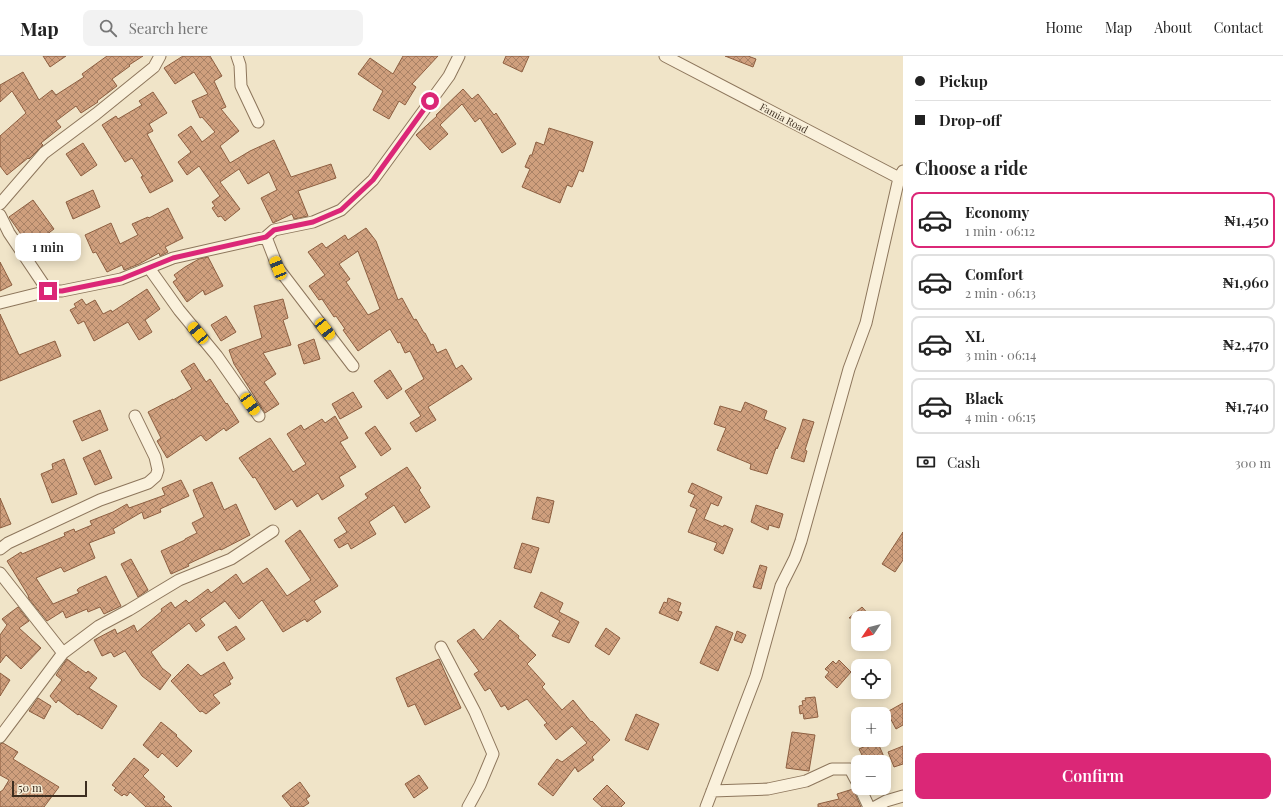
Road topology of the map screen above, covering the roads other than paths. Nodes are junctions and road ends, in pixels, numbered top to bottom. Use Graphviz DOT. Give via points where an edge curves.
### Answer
graph roads {
  1 [pos="160,56"];
  2 [pos="237,56"];
  3 [pos="459,56"];
  4 [pos="665,56"];
  5 [pos="258,122"];
  6 [pos="902,176"];
  7 [pos="0,204"];
  8 [pos="0,215"];
  9 [pos="266,237"];
  10 [pos="149,268"];
  11 [pos="48,291"];
  12 [pos="0,303"];
  13 [pos="353,366"];
  14 [pos="135,416"];
  15 [pos="258,416"];
  16 [pos="273,531"];
  17 [pos="0,549"];
  18 [pos="0,573"];
  19 [pos="441,647"];
  20 [pos="63,653"];
  21 [pos="0,737"];
  22 [pos="851,771"];
  23 [pos="712,791"];
  24 [pos="863,795"];
  25 [pos="903,796"];
  26 [pos="468,807"];
  27 [pos="706,807"];
  28 [pos="869,807"];
  29 [pos="875,807"];
  1 -- 7 [label="street" via="154,67 44,153"];
  2 -- 5 [label="street" via="241,86"];
  3 -- 9 [label="street" via="449,76 373,180 341,210 313,222 274,230"];
  4 -- 6 [label="street, Famia Road"];
  6 -- 23 [label="street" via="866,323 849,369 803,534 781,586 756,676"];
  8 -- 11 [label="street" via="9,233"];
  9 -- 10 [label="street" via="173,258"];
  9 -- 13 [label="street" via="278,268"];
  10 -- 11 [label="street" via="121,279 62,291"];
  10 -- 15 [label="street" via="217,356"];
  11 -- 12 [label="street"];
  14 -- 17 [label="street" via="155,457 158,470 156,476 148,483 100,500 8,542"];
  16 -- 20 [label="street" via="231,559 179,580 99,626"];
  18 -- 20 [label="street"];
  19 -- 26 [label="street" via="475,712 493,754"];
  20 -- 21 [label="street"];
  22 -- 23 [label="street" via="832,769 806,781 768,789"];
  23 -- 27 [label="street"];
  24 -- 28 [label="street"];
  25 -- 29 [label="street"];
}
